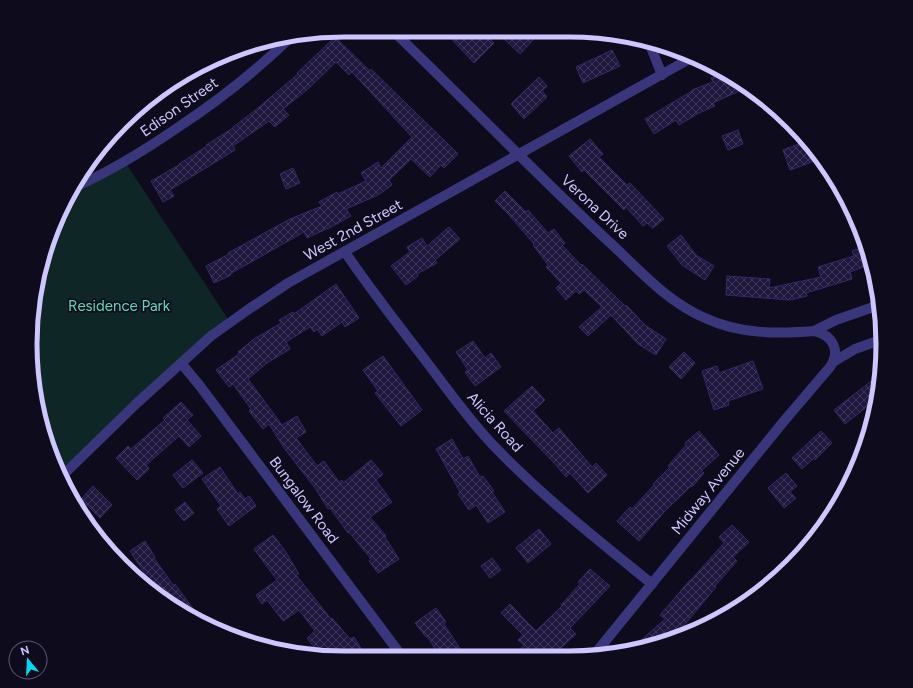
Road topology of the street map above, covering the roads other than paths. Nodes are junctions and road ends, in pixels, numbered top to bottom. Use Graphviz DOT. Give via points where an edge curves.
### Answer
graph roads {
  1 [pos="399,37"];
  2 [pos="284,43"];
  3 [pos="651,48"];
  4 [pos="687,60"];
  5 [pos="662,75"];
  6 [pos="518,154"];
  7 [pos="82,183"];
  8 [pos="345,252"];
  9 [pos="873,307"];
  10 [pos="814,331"];
  11 [pos="876,342"];
  12 [pos="833,362"];
  13 [pos="181,363"];
  14 [pos="66,473"];
  15 [pos="652,584"];
  16 [pos="599,649"];
  17 [pos="398,651"];
  1 -- 6 [label="street, Verona Drive"];
  2 -- 7 [label="street, Edison Street" via="239,83 194,116 126,162"];
  3 -- 5 [label="street"];
  4 -- 5 [label="street, West 2nd Street"];
  5 -- 6 [label="street, West 2nd Street"];
  6 -- 8 [label="street, West 2nd Street"];
  6 -- 10 [label="street, Verona Drive" via="679,305 718,324 748,331"];
  8 -- 13 [label="street, West 2nd Street" via="288,283 249,309 211,336"];
  8 -- 15 [label="street, Alicia Road" via="464,412 494,446 572,519"];
  9 -- 10 [label="street, Verona Drive"];
  10 -- 12 [label="street" via="824,334 832,342 835,352"];
  11 -- 12 [label="street" via="855,349"];
  12 -- 15 [label="street, Midway Avenue"];
  13 -- 14 [label="street, West 2nd Street"];
  13 -- 17 [label="street, Bungalow Road"];
  15 -- 16 [label="street, Midway Avenue"];
}
